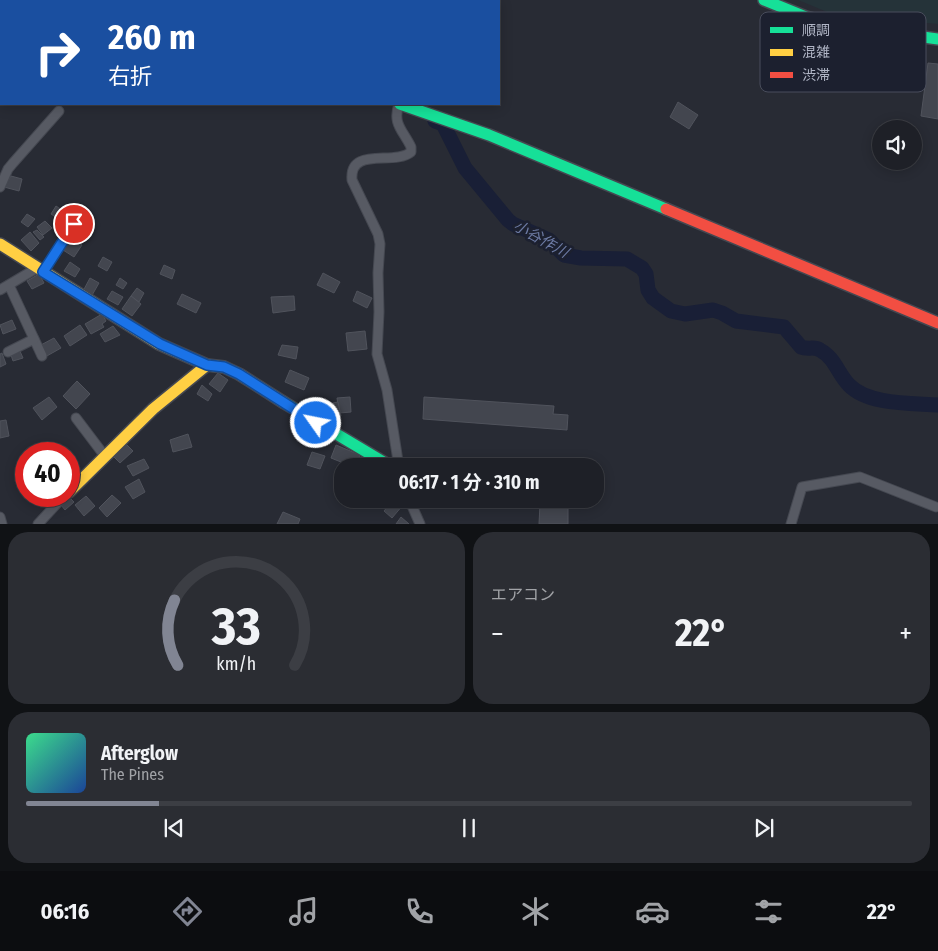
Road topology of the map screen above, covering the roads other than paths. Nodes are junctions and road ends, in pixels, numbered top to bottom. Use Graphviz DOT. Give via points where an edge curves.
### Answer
graph roads {
  1 [pos="764,0"];
  2 [pos="794,12"];
  3 [pos="399,105"];
  4 [pos="402,105"];
  5 [pos="59,111"];
  6 [pos="0,187"];
  7 [pos="74,224"];
  8 [pos="0,244"];
  9 [pos="40,270"];
  10 [pos="9,285"];
  11 [pos="0,290"];
  12 [pos="938,323"];
  13 [pos="34,338"];
  14 [pos="8,352"];
  15 [pos="42,356"];
  16 [pos="207,365"];
  17 [pos="76,418"];
  18 [pos="104,455"];
  19 [pos="376,458"];
  20 [pos="398,458"];
  21 [pos="80,480"];
  22 [pos="54,507"];
  23 [pos="936,507"];
  24 [pos="413,508"];
  25 [pos="0,517"];
  26 [pos="2,524"];
  27 [pos="38,524"];
  28 [pos="420,524"];
  29 [pos="791,524"];
  1 -- 2 [label="street"];
  3 -- 20 [label="street" via="396,117 411,152 361,161 351,170 352,180 380,244 377,354 387,390"];
  4 -- 12 [label="street" via="489,135"];
  5 -- 6 [label="street" via="13,162"];
  7 -- 9 [label="street"];
  8 -- 9 [label="street"];
  9 -- 10 [label="street"];
  9 -- 16 [label="street" via="160,344"];
  10 -- 11 [label="street"];
  10 -- 13 [label="street"];
  13 -- 14 [label="street"];
  13 -- 15 [label="street"];
  16 -- 18 [label="street"];
  16 -- 19 [label="street" via="224,367 239,374"];
  17 -- 18 [label="street"];
  18 -- 21 [label="street"];
  22 -- 27 [label="street"];
  23 -- 29 [label="street" via="860,477 802,487"];
  24 -- 28 [label="street"];
  25 -- 26 [label="street"];
}
